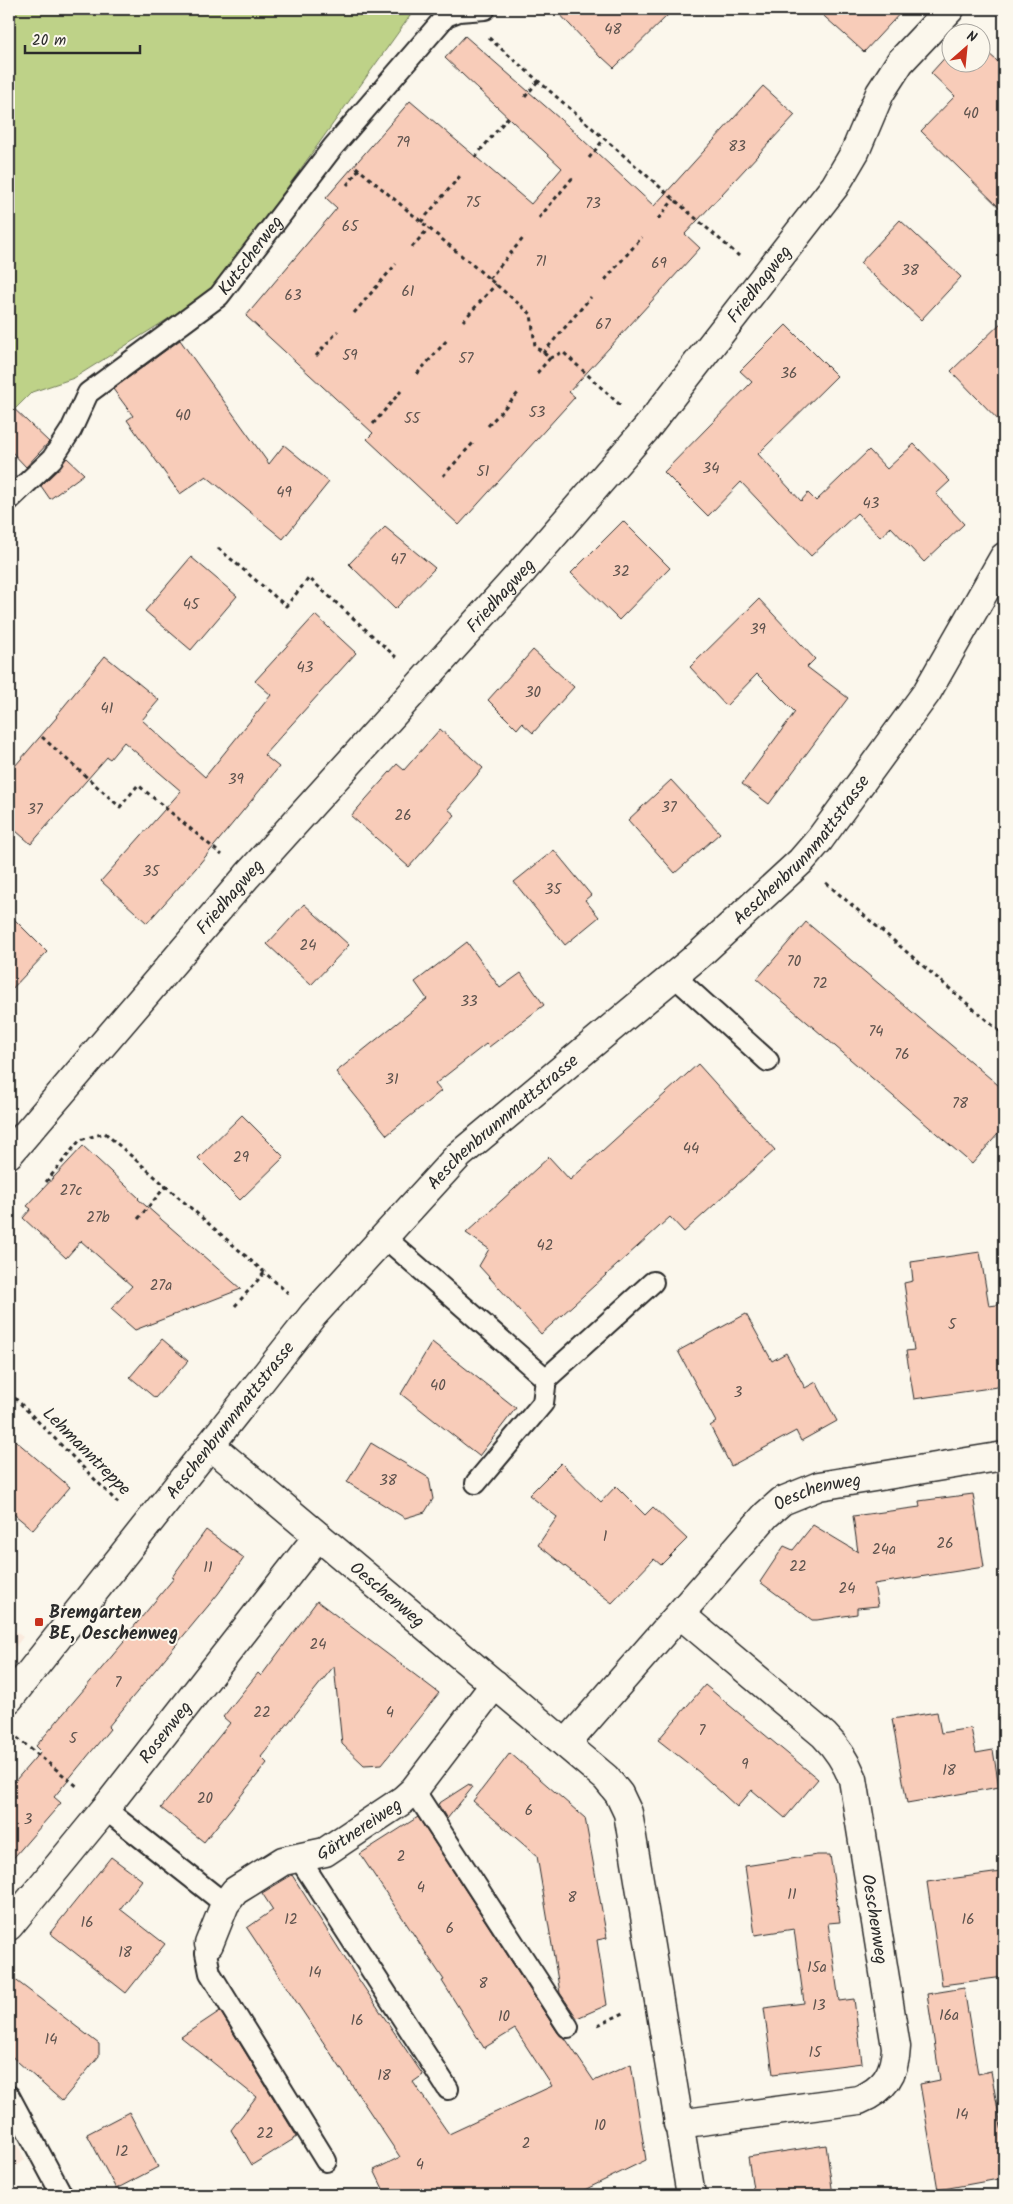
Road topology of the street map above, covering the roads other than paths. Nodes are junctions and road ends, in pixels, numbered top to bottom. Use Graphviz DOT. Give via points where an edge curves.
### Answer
graph roads {
  1 [pos="485,9"];
  2 [pos="950,9"];
  3 [pos="9,500"];
  4 [pos="1004,557"];
  5 [pos="674,976"];
  6 [pos="768,1061"];
  7 [pos="9,1154"];
  8 [pos="383,1236"];
  9 [pos="653,1282"];
  10 [pos="546,1379"];
  11 [pos="210,1445"];
  12 [pos="1004,1456"];
  13 [pos="476,1484"];
  14 [pos="318,1536"];
  15 [pos="682,1615"];
  16 [pos="495,1684"];
  17 [pos="9,1699"];
  18 [pos="566,1744"];
  19 [pos="414,1790"];
  20 [pos="105,1809"];
  21 [pos="299,1858"];
  22 [pos="225,1904"];
  23 [pos="9,1926"];
  24 [pos="209,1944"];
  25 [pos="568,2027"];
  26 [pos="448,2089"];
  27 [pos="9,2096"];
  28 [pos="678,2124"];
  29 [pos="326,2162"];
  30 [pos="686,2194"];
  31 [pos="62,2195"];
  1 -- 3 [label="lane, Kutscherweg" via="458,11 446,16 333,147 219,296 88,393 71,430 52,459"];
  2 -- 7 [label="street, Friedhagweg" via="900,62 880,93 855,152 835,186 646,429 247,876"];
  4 -- 5 [label="street, Aeschenbrunnmattstrasse" via="927,692 842,809 801,861"];
  5 -- 6 [label="lane"];
  5 -- 8 [label="street, Aeschenbrunnmattstrasse" via="459,1155"];
  8 -- 10 [label="lane"];
  8 -- 11 [label="street, Aeschenbrunnmattstrasse" via="312,1315"];
  9 -- 10 [label="lane"];
  10 -- 13 [label="lane" via="543,1403"];
  11 -- 14 [label="street, Oeschenweg"];
  11 -- 17 [label="street, Aeschenbrunnmattstrasse"];
  12 -- 15 [label="street, Oeschenweg" via="798,1492 782,1500 766,1515"];
  14 -- 16 [label="street, Oeschenweg"];
  14 -- 20 [label="street, Rosenweg"];
  15 -- 18 [label="street, Oeschenweg"];
  15 -- 28 [label="street, Oeschenweg" via="824,1735 838,1748 846,1764 853,1779 896,2047 895,2061 886,2082 872,2095 859,2100"];
  16 -- 18 [label="street, Oeschenweg"];
  16 -- 19 [label="street, Gärtnereiweg"];
  18 -- 28 [label="street, Oeschenweg" via="606,1778 628,1813"];
  19 -- 21 [label="street, Gärtnereiweg" via="325,1852"];
  19 -- 25 [label="lane"];
  20 -- 22 [label="lane"];
  20 -- 23 [label="street, Rosenweg"];
  21 -- 22 [label="street, Gärtnereiweg" via="283,1861 235,1891"];
  21 -- 26 [label="lane"];
  22 -- 24 [label="street, Gärtnereiweg"];
  24 -- 29 [label="lane" via="206,1953 210,1973"];
  27 -- 31 [label="lane"];
  28 -- 30 [label="street, Oeschenweg"];
}
